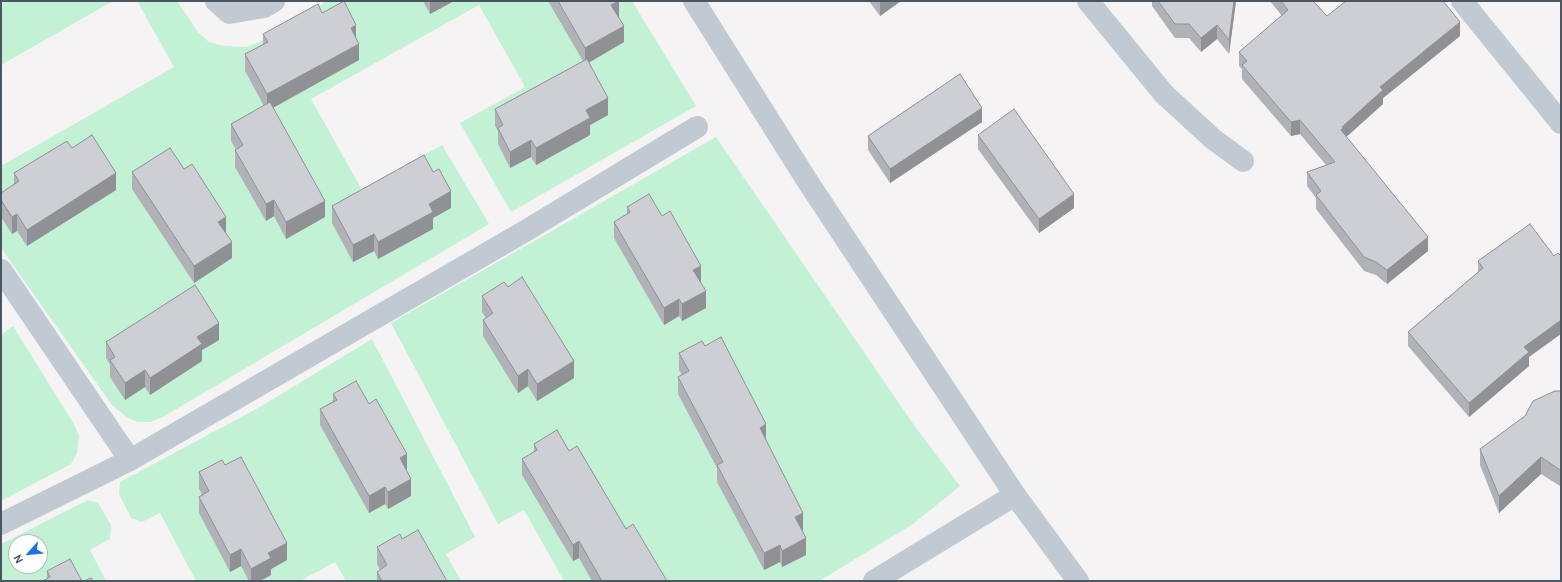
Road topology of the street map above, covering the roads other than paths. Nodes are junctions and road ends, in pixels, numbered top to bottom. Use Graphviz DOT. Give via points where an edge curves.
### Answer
graph roads {
  1 [pos="216,1"];
  2 [pos="274,1"];
  3 [pos="694,1"];
  4 [pos="1088,1"];
  5 [pos="1462,1"];
  6 [pos="1561,123"];
  7 [pos="698,127"];
  8 [pos="1243,162"];
  9 [pos="1,270"];
  10 [pos="130,460"];
  11 [pos="1016,495"];
  12 [pos="1,524"];
  13 [pos="874,581"];
  14 [pos="1078,581"];
  1 -- 2 [label="street" via="229,13 264,7"];
  3 -- 11 [label="street" via="808,182"];
  4 -- 8 [label="street" via="1164,94 1213,139"];
  5 -- 6 [label="street"];
  7 -- 10 [label="street" via="527,230"];
  9 -- 10 [label="street"];
  10 -- 12 [label="street"];
  11 -- 13 [label="street"];
  11 -- 14 [label="street"];
}
